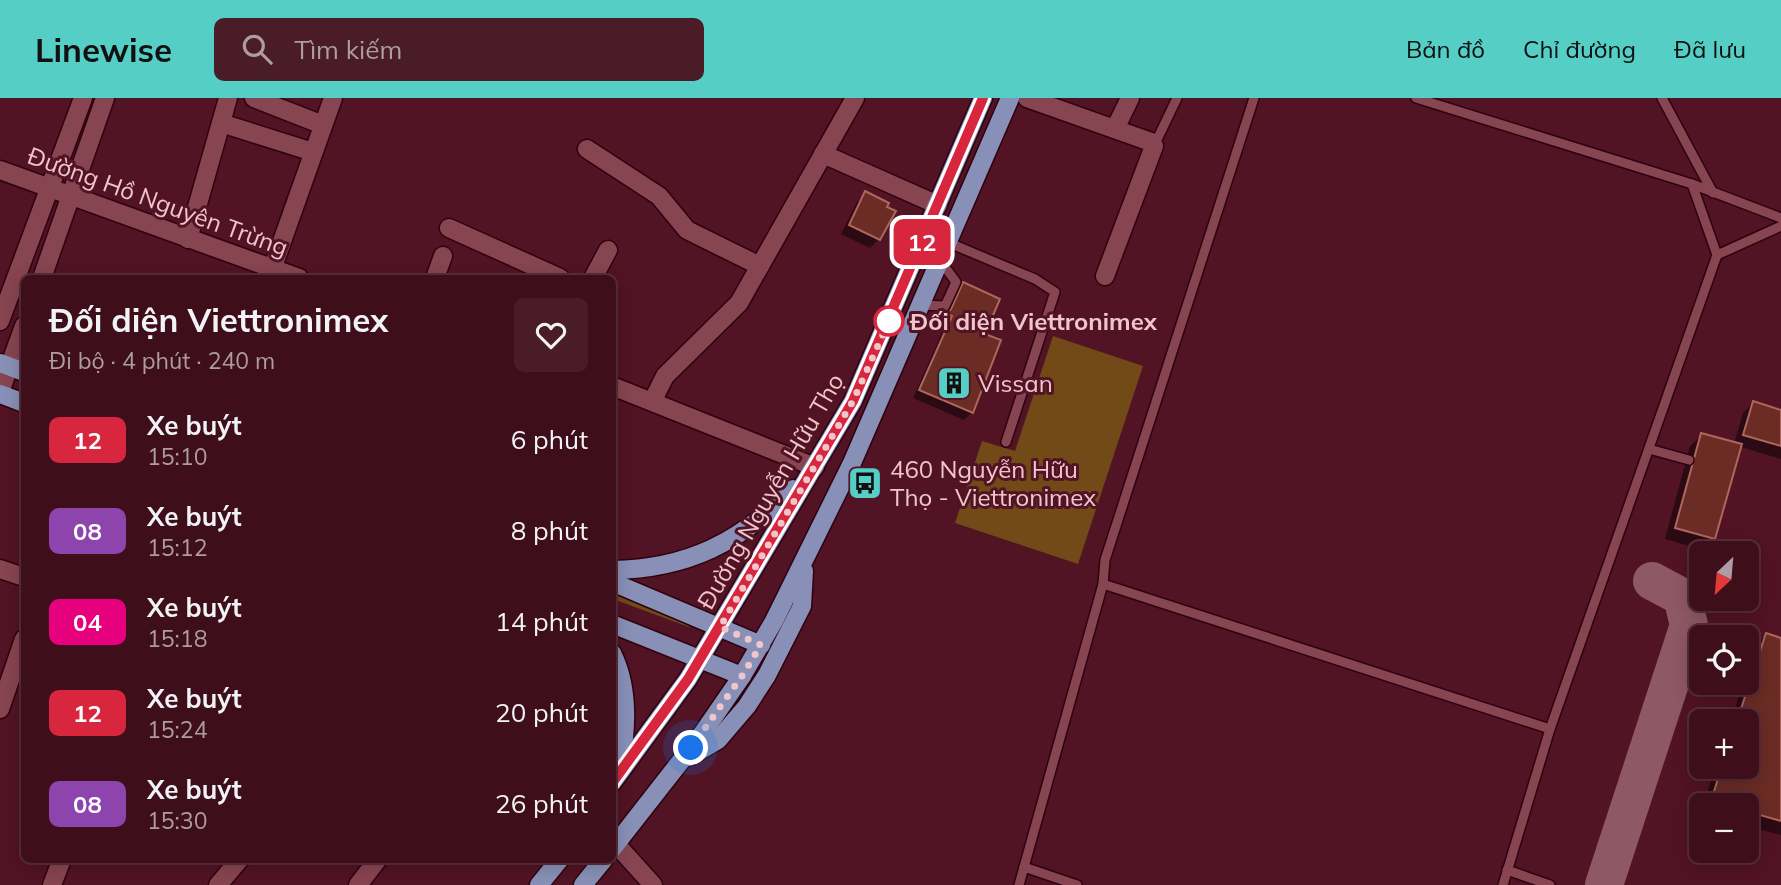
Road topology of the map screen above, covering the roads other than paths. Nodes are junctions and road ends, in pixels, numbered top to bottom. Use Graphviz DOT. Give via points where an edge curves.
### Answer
graph roads {
  1 [pos="83,98"];
  2 [pos="105,98"];
  3 [pos="228,98"];
  4 [pos="254,98"];
  5 [pos="333,98"];
  6 [pos="855,98"];
  7 [pos="983,98"];
  8 [pos="1010,98"];
  9 [pos="1027,98"];
  10 [pos="1129,98"];
  11 [pos="1177,98"];
  12 [pos="1254,98"];
  13 [pos="1416,98"];
  14 [pos="1662,98"];
  15 [pos="221,123"];
  16 [pos="323,125"];
  17 [pos="1115,129"];
  18 [pos="1154,146"];
  19 [pos="587,149"];
  20 [pos="313,152"];
  21 [pos="823,154"];
  22 [pos="0,170"];
  23 [pos="1692,184"];
  24 [pos="50,187"];
  25 [pos="1713,193"];
  26 [pos="73,195"];
  27 [pos="937,205"];
  28 [pos="1781,218"];
  29 [pos="1781,226"];
  30 [pos="449,228"];
  31 [pos="188,239"];
  32 [pos="608,250"];
  33 [pos="943,251"];
  34 [pos="1717,255"];
  35 [pos="443,256"];
  36 [pos="760,266"];
  37 [pos="271,274"];
  38 [pos="43,275"];
  39 [pos="436,275"];
  40 [pos="553,275"];
  41 [pos="595,275"];
  42 [pos="1105,276"];
  43 [pos="918,305"];
  44 [pos="0,321"];
  45 [pos="21,336"];
  46 [pos="11,367"];
  47 [pos="616,387"];
  48 [pos="0,393"];
  49 [pos="653,400"];
  50 [pos="21,402"];
  51 [pos="1006,442"];
  52 [pos="1649,449"];
  53 [pos="1689,460"];
  54 [pos="815,467"];
  55 [pos="804,562"];
  56 [pos="0,569"];
  57 [pos="616,569"];
  58 [pos="21,576"];
  59 [pos="616,584"];
  60 [pos="1103,584"];
  61 [pos="616,626"];
  62 [pos="720,627"];
  63 [pos="761,645"];
  64 [pos="21,648"];
  65 [pos="701,658"];
  66 [pos="616,660"];
  67 [pos="742,676"];
  68 [pos="0,709"];
  69 [pos="1550,729"];
  70 [pos="680,762"];
  71 [pos="616,772"];
  72 [pos="616,778"];
  73 [pos="616,843"];
  74 [pos="616,848"];
  75 [pos="60,863"];
  76 [pos="237,863"];
  77 [pos="376,863"];
  78 [pos="557,863"];
  79 [pos="601,863"];
  80 [pos="1024,867"];
  81 [pos="1507,870"];
  82 [pos="52,885"];
  83 [pos="218,885"];
  84 [pos="358,885"];
  85 [pos="539,885"];
  86 [pos="583,885"];
  87 [pos="653,885"];
  88 [pos="1018,885"];
  89 [pos="1077,885"];
  90 [pos="1503,885"];
  91 [pos="1550,885"];
  1 -- 24 [label="street"];
  2 -- 26 [label="street"];
  3 -- 15 [label="street"];
  4 -- 16 [label="street"];
  5 -- 16 [label="street"];
  6 -- 21 [label="street"];
  7 -- 27 [label="main road, Đường Nguyễn Hữu Thọ"];
  8 -- 33 [label="main road, Đường Nguyễn Hữu Thọ"];
  9 -- 17 [label="street"];
  10 -- 17 [label="street"];
  11 -- 18 [label="lane"];
  12 -- 60 [label="lane" via="1140,446 1105,560"];
  13 -- 23 [label="lane"];
  14 -- 25 [label="lane"];
  15 -- 20 [label="street"];
  15 -- 31 [label="street"];
  16 -- 20 [label="street"];
  17 -- 18 [label="street"];
  18 -- 42 [label="street"];
  19 -- 36 [label="street" via="659,196 687,230"];
  20 -- 37 [label="street"];
  21 -- 27 [label="street"];
  21 -- 36 [label="street"];
  22 -- 24 [label="street, Đường Hồ Nguyên Trừng"];
  23 -- 25 [label="lane"];
  23 -- 34 [label="lane"];
  24 -- 26 [label="street, Đường Hồ Nguyên Trừng"];
  24 -- 44 [label="street"];
  25 -- 28 [label="lane"];
  26 -- 31 [label="street, Đường Hồ Nguyên Trừng"];
  26 -- 38 [label="street"];
  27 -- 54 [label="main road, Đường Nguyễn Hữu Thọ" via="868,370"];
  29 -- 34 [label="lane"];
  30 -- 40 [label="street"];
  31 -- 37 [label="street, Đường Hồ Nguyên Trừng"];
  32 -- 41 [label="street"];
  33 -- 43 [label="main road, Đường Nguyễn Hữu Thọ"];
  33 -- 43 [label="lane" via="956,282 945,306"];
  33 -- 51 [label="lane" via="1035,279 1055,292"];
  34 -- 52 [label="lane"];
  35 -- 39 [label="street"];
  36 -- 49 [label="street" via="739,303 665,376"];
  43 -- 55 [label="main road, Đường Nguyễn Hữu Thọ" via="852,463"];
  45 -- 46 [label="street"];
  46 -- 48 [label="street"];
  47 -- 49 [label="street"];
  48 -- 50 [label="main road"];
  49 -- 54 [label="street"];
  52 -- 53 [label="lane"];
  52 -- 69 [label="lane"];
  54 -- 57 [label="main road" via="766,517 722,545 651,569"];
  54 -- 62 [label="main road, Đường Nguyễn Hữu Thọ"];
  55 -- 63 [label="main road, Đường Nguyễn Hữu Thọ"];
  55 -- 70 [label="main road" via="802,606 767,675 718,740"];
  56 -- 58 [label="street"];
  59 -- 62 [label="main road"];
  60 -- 69 [label="lane"];
  60 -- 80 [label="lane"];
  61 -- 65 [label="main road"];
  62 -- 63 [label="main road"];
  62 -- 65 [label="main road, Đường Nguyễn Hữu Thọ"];
  63 -- 67 [label="main road, Đường Nguyễn Hữu Thọ"];
  64 -- 68 [label="street"];
  65 -- 67 [label="main road"];
  65 -- 72 [label="main road, Đường Nguyễn Hữu Thọ"];
  66 -- 71 [label="main road" via="625,712"];
  67 -- 70 [label="main road, Đường Nguyễn Hữu Thọ"];
  69 -- 81 [label="lane"];
  70 -- 73 [label="main road, Đường Nguyễn Hữu Thọ"];
  74 -- 87 [label="street"];
  75 -- 82 [label="street"];
  76 -- 83 [label="street"];
  77 -- 84 [label="street"];
  78 -- 85 [label="main road"];
  79 -- 86 [label="main road"];
  80 -- 88 [label="lane"];
  80 -- 89 [label="lane"];
  81 -- 90 [label="lane"];
  81 -- 91 [label="lane"];
}
